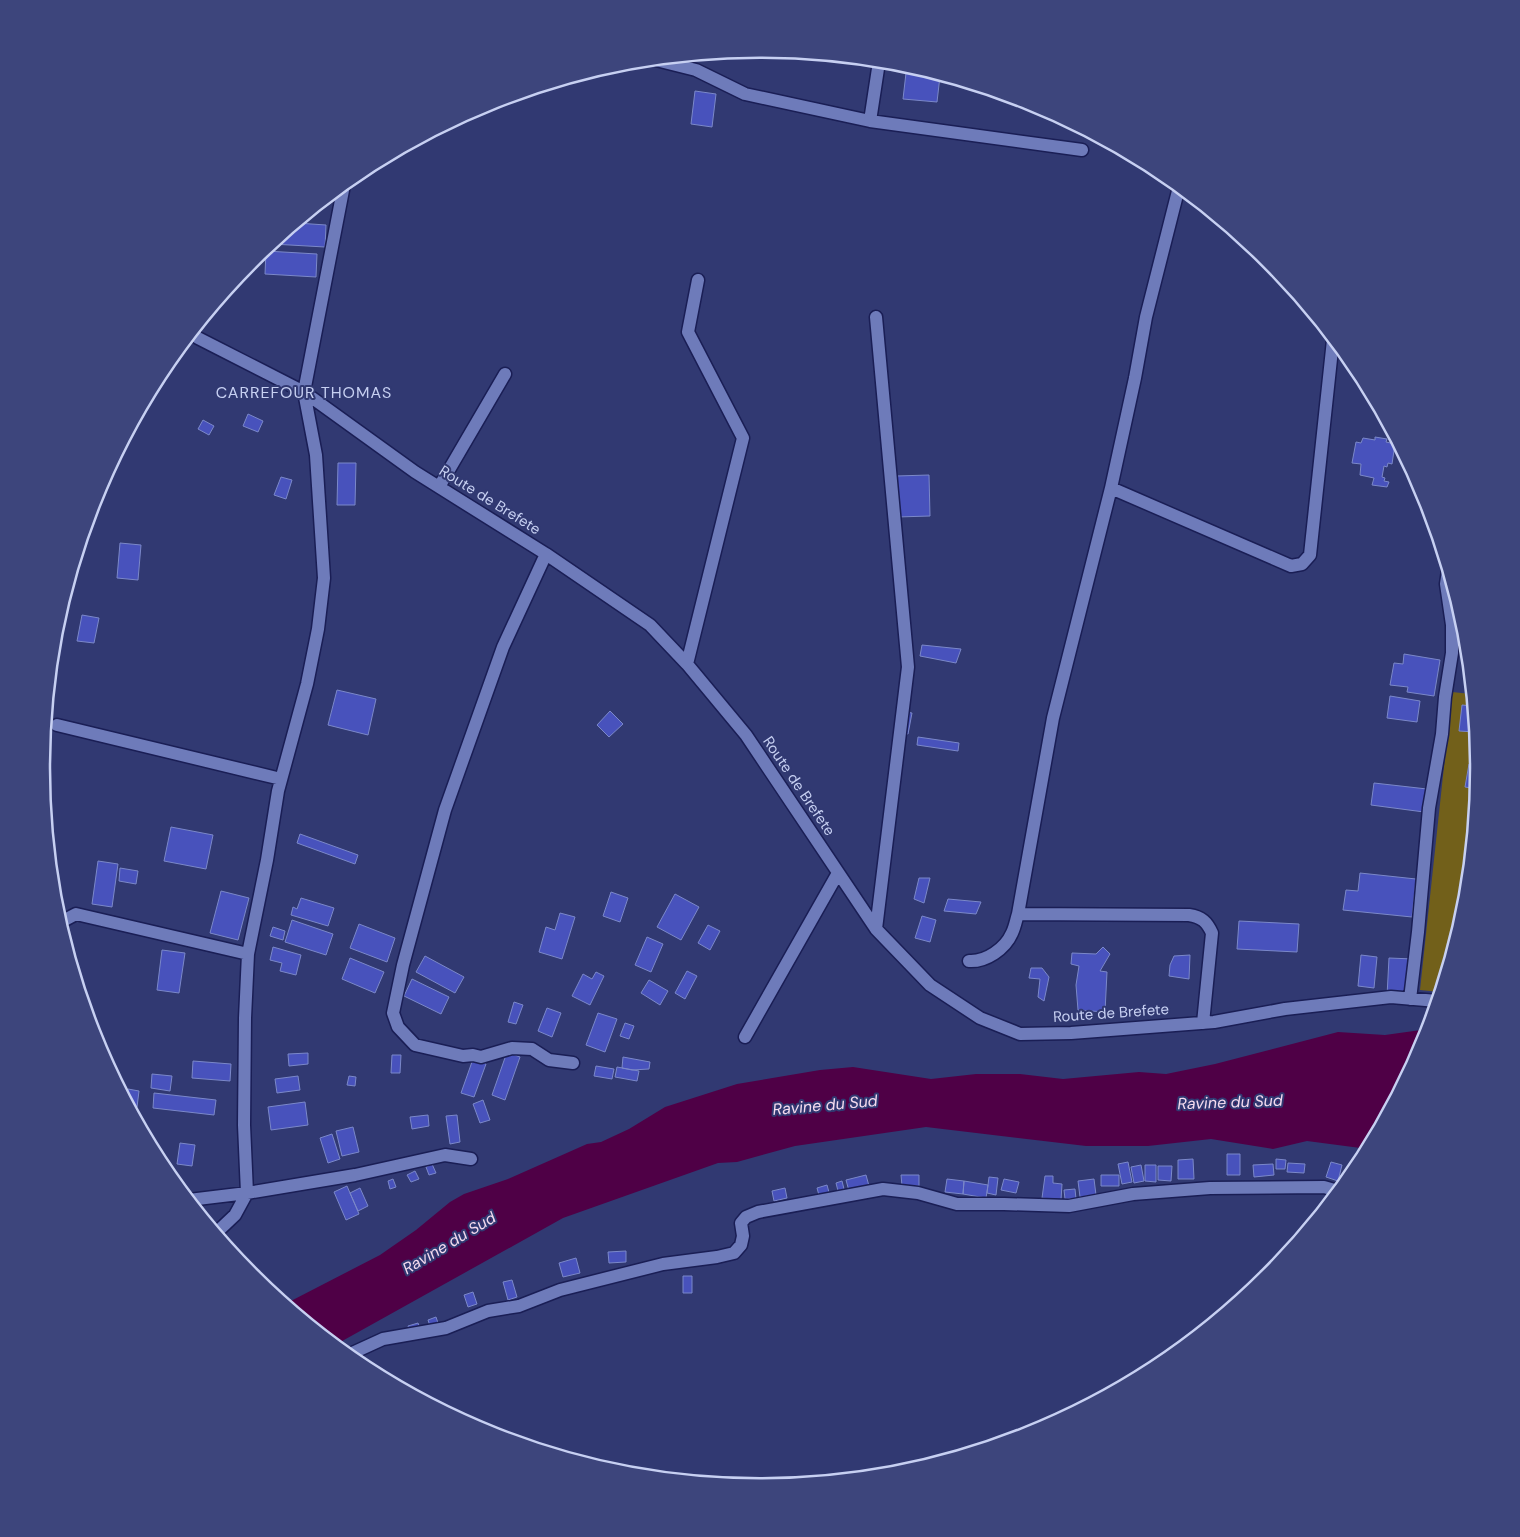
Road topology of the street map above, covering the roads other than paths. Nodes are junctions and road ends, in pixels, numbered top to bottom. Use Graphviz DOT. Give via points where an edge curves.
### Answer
graph roads {
  1 [pos="673,64"];
  2 [pos="879,69"];
  3 [pos="870,121"];
  4 [pos="1082,150"];
  5 [pos="1177,194"];
  6 [pos="342,195"];
  7 [pos="698,280"];
  8 [pos="876,317"];
  9 [pos="196,337"];
  10 [pos="1332,349"];
  11 [pos="505,374"];
  12 [pos="304,392"];
  13 [pos="439,487"];
  14 [pos="1111,488"];
  15 [pos="546,554"];
  16 [pos="1446,587"];
  17 [pos="687,664"];
  18 [pos="58,725"];
  19 [pos="281,779"];
  20 [pos="838,873"];
  21 [pos="1018,914"];
  22 [pos="67,919"];
  23 [pos="876,929"];
  24 [pos="248,954"];
  25 [pos="968,961"];
  26 [pos="1410,998"];
  27 [pos="1431,1000"];
  28 [pos="1203,1023"];
  29 [pos="745,1037"];
  30 [pos="573,1063"];
  31 [pos="471,1159"];
  32 [pos="1331,1189"];
  33 [pos="247,1193"];
  34 [pos="196,1199"];
  35 [pos="220,1229"];
  36 [pos="356,1352"];
  1 -- 3 [label="street" via="696,70 745,94"];
  2 -- 3 [label="street"];
  3 -- 4 [label="street"];
  5 -- 14 [label="street" via="1146,317"];
  6 -- 12 [label="street"];
  7 -- 17 [label="street" via="688,332 743,438"];
  8 -- 23 [label="street" via="908,667"];
  9 -- 12 [label="street, Route de Brefete"];
  10 -- 14 [label="street" via="1310,555 1302,564 1291,566"];
  11 -- 13 [label="street"];
  12 -- 13 [label="street, Route de Brefete"];
  12 -- 19 [label="street" via="316,455 324,578 307,684"];
  13 -- 15 [label="street, Route de Brefete"];
  14 -- 21 [label="street" via="1053,718"];
  15 -- 17 [label="street, Route de Brefete" via="650,625"];
  15 -- 30 [label="street" via="503,647 445,810 392,1014 398,1027 415,1045 481,1057 512,1048 532,1049 549,1060"];
  16 -- 26 [label="street" via="1452,653 1429,808"];
  17 -- 20 [label="street, Route de Brefete" via="746,736"];
  18 -- 19 [label="street"];
  19 -- 24 [label="street"];
  20 -- 23 [label="street, Route de Brefete"];
  20 -- 29 [label="street"];
  21 -- 25 [label="street" via="1005,944 979,962"];
  21 -- 28 [label="street" via="1198,917 1207,923 1212,933"];
  22 -- 24 [label="street" via="76,914"];
  23 -- 28 [label="street, Route de Brefete" via="930,986 980,1018 1020,1034"];
  24 -- 33 [label="street" via="244,1115"];
  26 -- 27 [label="street, Route de Brefete"];
  26 -- 28 [label="street, Route de Brefete" via="1391,997 1285,1009"];
  31 -- 33 [label="street" via="445,1155 355,1175"];
  32 -- 36 [label="street" via="1210,1188 1133,1194 1069,1206 957,1204 918,1193 883,1189 746,1217 741,1223 741,1246 734,1253 663,1264 560,1290 446,1328 383,1339"];
  33 -- 34 [label="street"];
  33 -- 35 [label="street" via="235,1215"];
}
